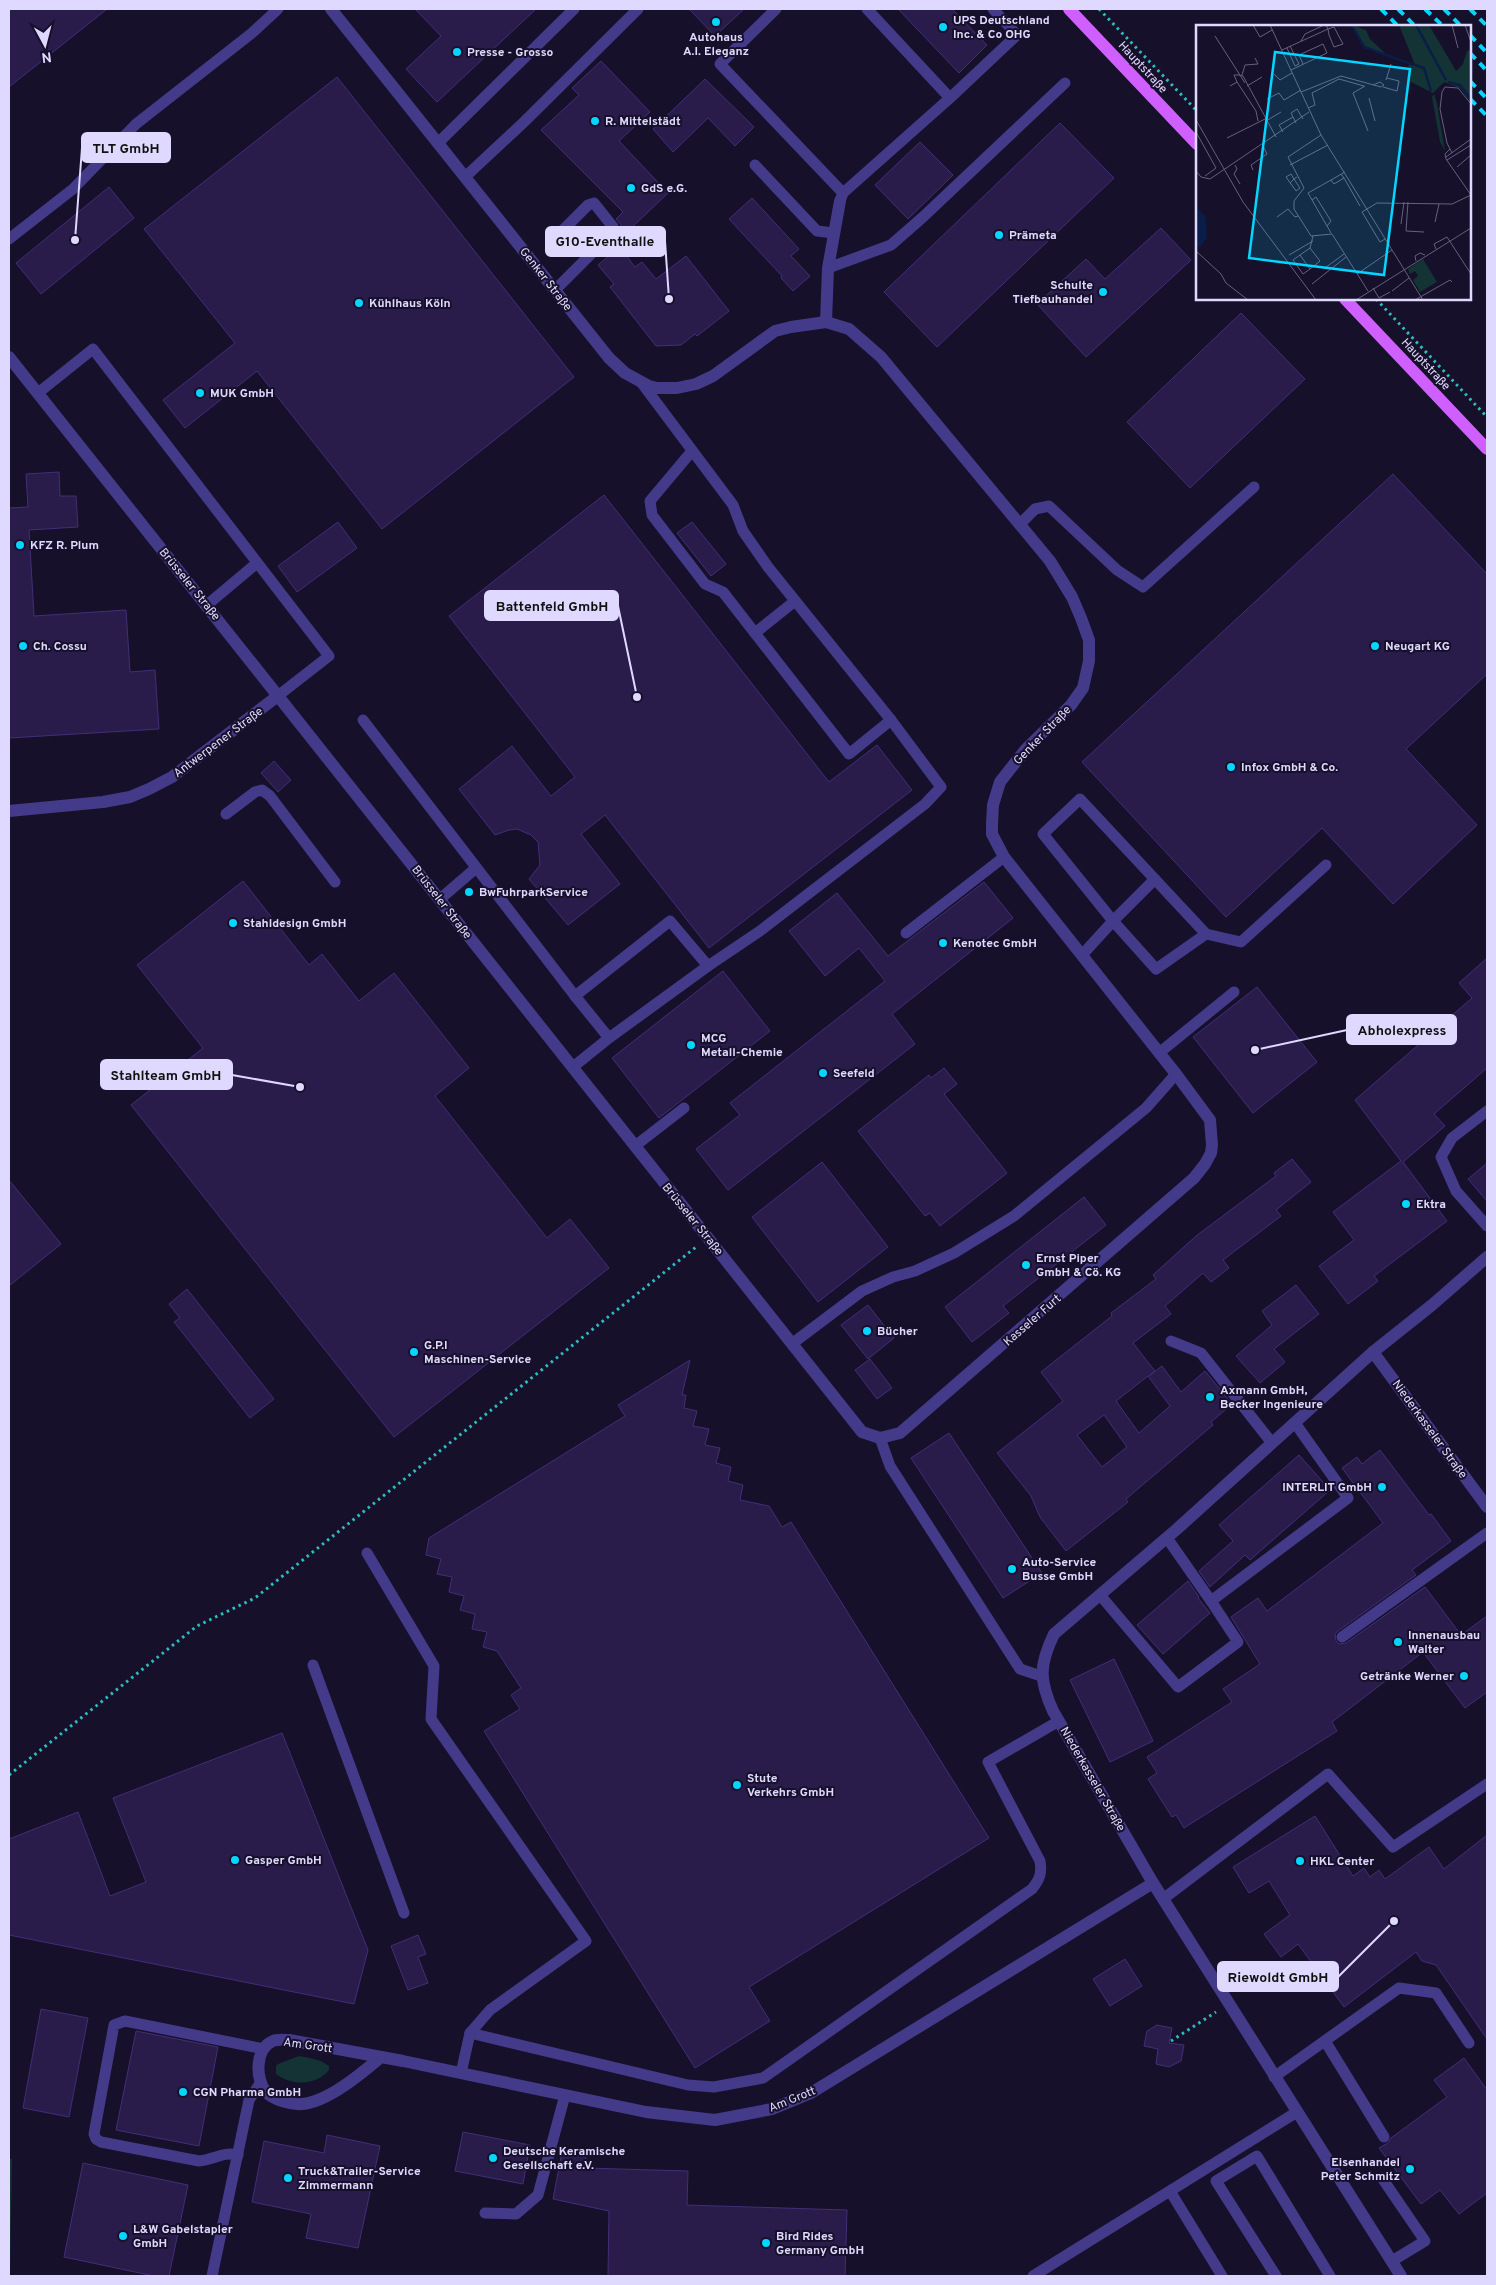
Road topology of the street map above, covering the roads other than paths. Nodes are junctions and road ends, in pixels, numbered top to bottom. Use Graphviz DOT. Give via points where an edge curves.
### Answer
graph roads {
  1 [pos="278,9"];
  2 [pos="331,9"];
  3 [pos="574,9"];
  4 [pos="638,9"];
  5 [pos="776,9"];
  6 [pos="867,9"];
  7 [pos="993,9"];
  8 [pos="1068,9"];
  9 [pos="1065,83"];
  10 [pos="950,98"];
  11 [pos="438,143"];
  12 [pos="1196,143"];
  13 [pos="755,165"];
  14 [pos="465,177"];
  15 [pos="841,197"];
  16 [pos="563,230"];
  17 [pos="834,233"];
  18 [pos="9,238"];
  19 [pos="828,268"];
  20 [pos="555,290"];
  21 [pos="1346,300"];
  22 [pos="826,322"];
  23 [pos="9,357"];
  24 [pos="641,382"];
  25 [pos="38,393"];
  26 [pos="1487,449"];
  27 [pos="692,451"];
  28 [pos="1254,486"];
  29 [pos="1020,524"];
  30 [pos="257,563"];
  31 [pos="795,601"];
  32 [pos="207,605"];
  33 [pos="755,633"];
  34 [pos="279,695"];
  35 [pos="363,720"];
  36 [pos="891,720"];
  37 [pos="9,811"];
  38 [pos="226,814"];
  39 [pos="1004,857"];
  40 [pos="1326,865"];
  41 [pos="476,868"];
  42 [pos="1155,879"];
  43 [pos="335,882"];
  44 [pos="440,899"];
  45 [pos="1113,921"];
  46 [pos="906,933"];
  47 [pos="1206,934"];
  48 [pos="1082,955"];
  49 [pos="708,966"];
  50 [pos="1234,992"];
  51 [pos="575,996"];
  52 [pos="609,1038"];
  53 [pos="1159,1053"];
  54 [pos="573,1067"];
  55 [pos="1176,1074"];
  56 [pos="684,1108"];
  57 [pos="1487,1111"];
  58 [pos="1212,1145"];
  59 [pos="635,1146"];
  60 [pos="1487,1226"];
  61 [pos="1487,1257"];
  62 [pos="1171,1341"];
  63 [pos="793,1343"];
  64 [pos="1373,1352"];
  65 [pos="1295,1423"];
  66 [pos="880,1438"];
  67 [pos="1272,1443"];
  68 [pos="1487,1507"];
  69 [pos="1487,1533"];
  70 [pos="1166,1538"];
  71 [pos="367,1553"];
  72 [pos="1100,1595"];
  73 [pos="1212,1601"];
  74 [pos="1342,1638"];
  75 [pos="313,1666"];
  76 [pos="1041,1676"];
  77 [pos="1059,1721"];
  78 [pos="1487,1784"];
  79 [pos="1153,1883"];
  80 [pos="1163,1899"];
  81 [pos="404,1913"];
  82 [pos="470,2033"];
  83 [pos="1325,2041"];
  84 [pos="1469,2044"];
  85 [pos="264,2049"];
  86 [pos="381,2057"];
  87 [pos="461,2073"];
  88 [pos="1274,2077"];
  89 [pos="261,2082"];
  90 [pos="565,2096"];
  91 [pos="1297,2112"];
  92 [pos="1384,2137"];
  93 [pos="238,2155"];
  94 [pos="1382,2178"];
  95 [pos="1170,2191"];
  96 [pos="485,2213"];
  97 [pos="1392,2261"];
  98 [pos="212,2276"];
  99 [pos="1033,2276"];
  100 [pos="1222,2276"];
  101 [pos="1276,2276"];
  102 [pos="1330,2276"];
  103 [pos="1401,2276"];
  1 -- 18 [label="lane" via="136,124 73,189"];
  2 -- 11 [label="street, Genker Straße"];
  3 -- 11 [label="lane"];
  4 -- 14 [label="lane"];
  5 -- 15 [label="lane" via="720,64"];
  6 -- 10 [label="lane"];
  7 -- 10 [label="lane" via="1016,35"];
  8 -- 12 [label="main road, Hauptstraße"];
  9 -- 19 [label="lane" via="891,245"];
  10 -- 15 [label="lane"];
  11 -- 14 [label="street, Genker Straße"];
  13 -- 17 [label="lane" via="817,231"];
  14 -- 20 [label="street, Genker Straße"];
  15 -- 17 [label="street"];
  16 -- 20 [label="lane" via="594,203 614,231"];
  17 -- 19 [label="street"];
  19 -- 22 [label="street"];
  20 -- 24 [label="street, Genker Straße" via="609,358 625,374"];
  21 -- 26 [label="main road, Hauptstraße"];
  22 -- 24 [label="street, Genker Straße" via="776,331 713,376 696,384 657,388"];
  22 -- 29 [label="street, Genker Straße" via="849,329 881,357"];
  23 -- 25 [label="street, Brüsseler Straße"];
  24 -- 27 [label="lane"];
  25 -- 30 [label="lane" via="93,349"];
  25 -- 32 [label="street, Brüsseler Straße"];
  27 -- 31 [label="lane" via="733,505 743,531"];
  27 -- 33 [label="lane" via="650,501 652,515 705,584 724,592"];
  28 -- 29 [label="lane" via="1143,587 1117,570 1050,506 1036,509"];
  29 -- 39 [label="street, Genker Straße" via="1050,561 1072,597 1089,640 1089,661 1083,688 1071,705 1026,749 1000,782 992,834"];
  30 -- 32 [label="lane"];
  30 -- 34 [label="lane" via="329,656"];
  31 -- 33 [label="lane"];
  31 -- 36 [label="lane"];
  32 -- 34 [label="street, Brüsseler Straße"];
  33 -- 36 [label="lane" via="849,754"];
  34 -- 37 [label="street, Antwerpener Straße" via="172,777 149,789 130,797 103,802"];
  34 -- 44 [label="street, Brüsseler Straße"];
  35 -- 41 [label="lane"];
  36 -- 49 [label="lane" via="941,787 925,804 784,913"];
  38 -- 43 [label="lane" via="254,792 262,790"];
  39 -- 46 [label="lane"];
  39 -- 48 [label="street, Genker Straße"];
  40 -- 47 [label="lane" via="1241,942"];
  41 -- 44 [label="lane"];
  41 -- 51 [label="lane"];
  42 -- 45 [label="lane"];
  42 -- 45 [label="lane" via="1080,799 1043,834"];
  42 -- 47 [label="lane"];
  44 -- 54 [label="street, Brüsseler Straße"];
  45 -- 47 [label="lane" via="1156,969"];
  45 -- 48 [label="lane"];
  48 -- 53 [label="street, Genker Straße"];
  49 -- 51 [label="lane" via="670,920"];
  49 -- 52 [label="lane"];
  50 -- 53 [label="lane"];
  51 -- 52 [label="lane"];
  52 -- 54 [label="lane"];
  53 -- 55 [label="street, Genker Straße"];
  54 -- 59 [label="street, Brüsseler Straße"];
  55 -- 58 [label="street, Genker Straße" via="1210,1120"];
  55 -- 63 [label="lane" via="1146,1108 1014,1216 954,1253 862,1291"];
  56 -- 59 [label="lane"];
  57 -- 60 [label="lane" via="1452,1138 1441,1157 1456,1191"];
  58 -- 66 [label="street, Kasseler Furt" via="1205,1164 1194,1178 932,1408 900,1433"];
  59 -- 63 [label="street, Brüsseler Straße"];
  61 -- 64 [label="street, Niederkasseler Straße"];
  62 -- 67 [label="lane" via="1201,1353"];
  63 -- 66 [label="street, Brüsseler Straße" via="862,1432"];
  64 -- 65 [label="street, Niederkasseler Straße"];
  64 -- 68 [label="street, Niederkasseler Straße"];
  65 -- 67 [label="street, Niederkasseler Straße"];
  65 -- 73 [label="lane" via="1348,1498"];
  66 -- 76 [label="lane" via="890,1466 1001,1640 1020,1668"];
  67 -- 70 [label="street, Niederkasseler Straße"];
  69 -- 74 [label="lane"];
  70 -- 72 [label="street, Niederkasseler Straße"];
  70 -- 73 [label="lane"];
  71 -- 82 [label="lane" via="434,1666 431,1719 586,1941 490,2010"];
  72 -- 73 [label="lane" via="1178,1687 1238,1642"];
  72 -- 76 [label="street, Niederkasseler Straße" via="1054,1634"];
  75 -- 81 [label="lane"];
  76 -- 77 [label="street, Niederkasseler Straße" via="1045,1694"];
  77 -- 79 [label="street, Niederkasseler Straße"];
  77 -- 82 [label="lane" via="988,1762 1040,1861 1040,1880 1032,1889 763,2078 714,2087 688,2085"];
  78 -- 80 [label="lane" via="1393,1847 1328,1774"];
  79 -- 80 [label="street, Niederkasseler Straße"];
  79 -- 90 [label="street, Am Grott" via="848,2072 772,2109 715,2120 646,2112"];
  80 -- 88 [label="street, Niederkasseler Straße"];
  82 -- 87 [label="lane"];
  83 -- 84 [label="lane" via="1399,1988 1436,1993"];
  83 -- 88 [label="lane"];
  83 -- 92 [label="lane"];
  85 -- 86 [label="street, Am Grott" via="273,2040 288,2040"];
  85 -- 89 [label="street, Am Grott" via="258,2070"];
  85 -- 93 [label="lane" via="125,2021 114,2025 94,2134 96,2139 200,2161 224,2153"];
  86 -- 87 [label="street, Am Grott"];
  86 -- 89 [label="street" via="356,2078 318,2100 302,2104 283,2101 267,2093"];
  87 -- 90 [label="street, Am Grott"];
  88 -- 91 [label="street, Niederkasseler Straße"];
  89 -- 93 [label="lane" via="249,2100"];
  90 -- 96 [label="lane" via="538,2195 516,2214"];
  91 -- 95 [label="lane"];
  91 -- 97 [label="street, Niederkasseler Straße"];
  93 -- 98 [label="lane"];
  94 -- 97 [label="lane" via="1425,2241"];
  95 -- 99 [label="lane"];
  95 -- 100 [label="lane"];
  97 -- 103 [label="street, Niederkasseler Straße"];
  101 -- 102 [label="lane" via="1216,2181 1257,2156"];
}
